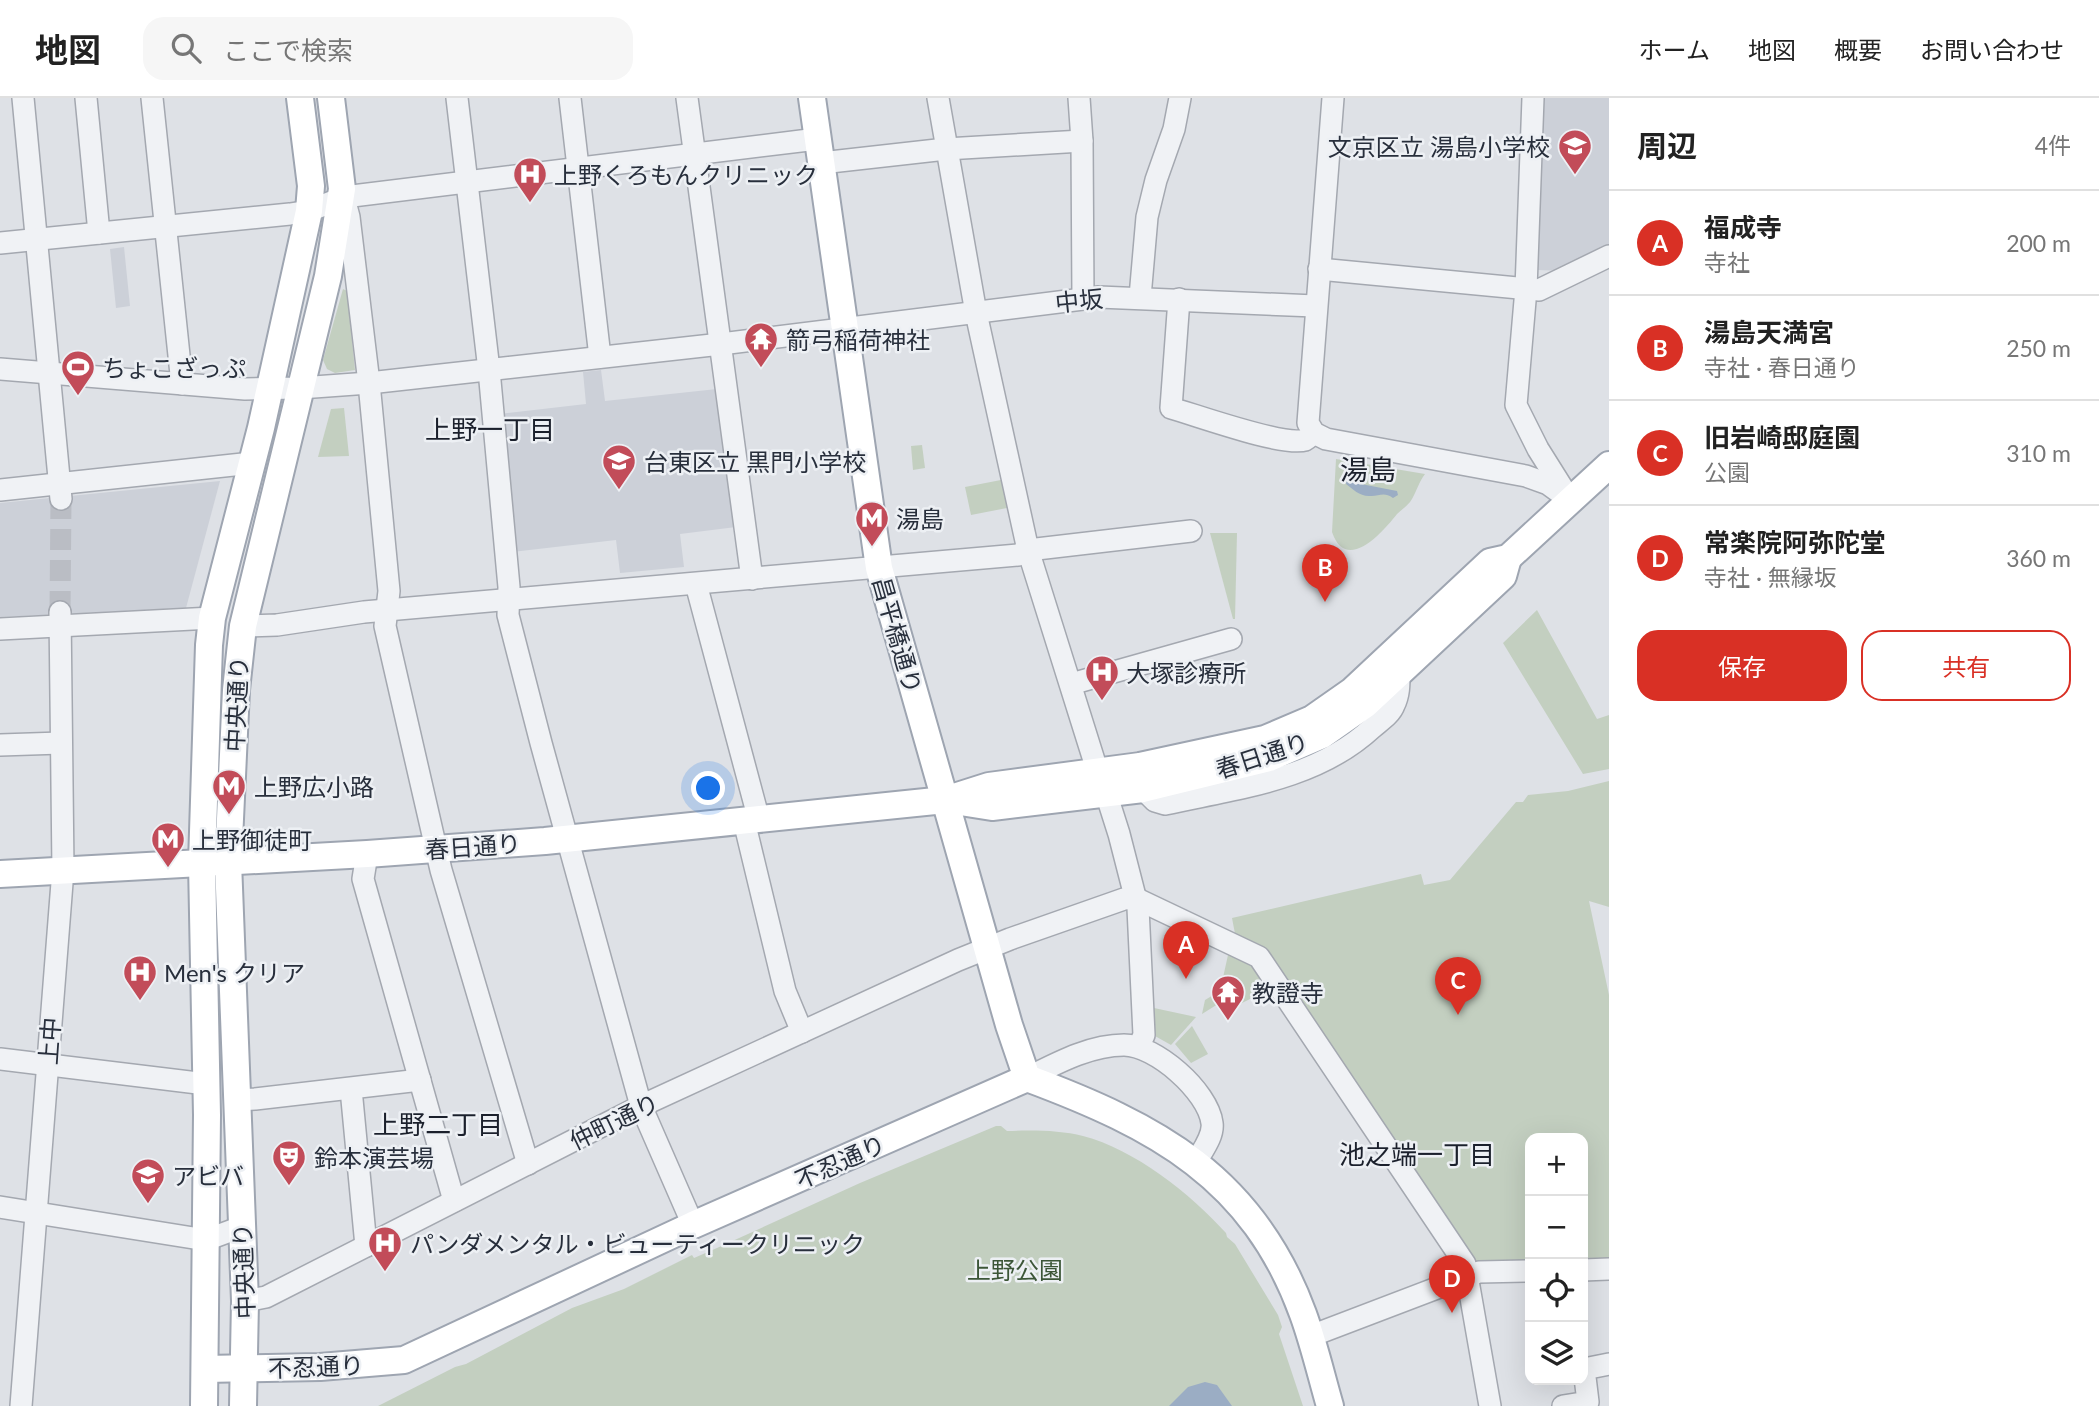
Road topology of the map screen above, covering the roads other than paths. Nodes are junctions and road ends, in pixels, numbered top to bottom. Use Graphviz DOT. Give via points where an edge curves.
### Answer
graph roads {
  1 [pos="23,98"];
  2 [pos="86,98"];
  3 [pos="152,98"];
  4 [pos="300,98"];
  5 [pos="331,98"];
  6 [pos="457,98"];
  7 [pos="570,98"];
  8 [pos="687,98"];
  9 [pos="812,98"];
  10 [pos="938,98"];
  11 [pos="1079,98"];
  12 [pos="1180,98"];
  13 [pos="1333,98"];
  14 [pos="1533,98"];
  15 [pos="1082,141"];
  16 [pos="946,149"];
  17 [pos="819,151"];
  18 [pos="695,154"];
  19 [pos="578,169"];
  20 [pos="467,183"];
  21 [pos="342,195"];
  22 [pos="309,211"];
  23 [pos="165,227"];
  24 [pos="99,233"];
  25 [pos="36,239"];
  26 [pos="0,243"];
  27 [pos="1609,256"];
  28 [pos="1319,269"];
  29 [pos="1526,289"];
  30 [pos="1140,297"];
  31 [pos="1083,299"];
  32 [pos="1180,299"];
  33 [pos="1315,306"];
  34 [pos="976,313"];
  35 [pos="844,329"];
  36 [pos="721,344"];
  37 [pos="600,357"];
  38 [pos="0,369"];
  39 [pos="489,370"];
  40 [pos="49,373"];
  41 [pos="369,383"];
  42 [pos="182,384"];
  43 [pos="300,388"];
  44 [pos="268,390"];
  45 [pos="1314,433"];
  46 [pos="252,463"];
  47 [pos="1609,465"];
  48 [pos="0,490"];
  49 [pos="60,491"];
  50 [pos="1570,500"];
  51 [pos="1191,531"];
  52 [pos="1028,550"];
  53 [pos="879,568"];
  54 [pos="752,579"];
  55 [pos="696,584"];
  56 [pos="509,600"];
  57 [pos="385,610"];
  58 [pos="212,618"];
  59 [pos="60,619"];
  60 [pos="243,626"];
  61 [pos="0,629"];
  62 [pos="1231,639"];
  63 [pos="1386,677"];
  64 [pos="1071,684"];
  65 [pos="61,743"];
  66 [pos="0,745"];
  67 [pos="1238,766"];
  68 [pos="1277,779"];
  69 [pos="1102,783"];
  70 [pos="1143,789"];
  71 [pos="945,800"];
  72 [pos="751,821"];
  73 [pos="567,838"];
  74 [pos="436,849"];
  75 [pos="367,854"];
  76 [pos="215,862"];
  77 [pos="63,870"];
  78 [pos="0,874"];
  79 [pos="1135,898"];
  80 [pos="987,947"];
  81 [pos="802,1032"];
  82 [pos="1139,1046"];
  83 [pos="0,1059"];
  84 [pos="48,1064"];
  85 [pos="1027,1078"];
  86 [pos="420,1080"];
  87 [pos="206,1084"];
  88 [pos="351,1089"];
  89 [pos="237,1100"];
  90 [pos="641,1106"];
  91 [pos="1195,1162"];
  92 [pos="528,1164"];
  93 [pos="454,1201"];
  94 [pos="0,1207"];
  95 [pos="35,1212"];
  96 [pos="693,1225"];
  97 [pos="242,1227"];
  98 [pos="206,1240"];
  99 [pos="366,1246"];
  100 [pos="1609,1269"];
  101 [pos="1588,1270"];
  102 [pos="1525,1271"];
  103 [pos="1467,1277"];
  104 [pos="245,1301"];
  105 [pos="1311,1336"];
  106 [pos="1609,1364"];
  107 [pos="205,1369"];
  108 [pos="245,1369"];
  109 [pos="27,1405"];
  110 [pos="204,1406"];
  111 [pos="243,1406"];
  112 [pos="1330,1406"];
  113 [pos="1490,1406"];
  114 [pos="1563,1406"];
  1 -- 25 [label="street"];
  2 -- 24 [label="street"];
  3 -- 23 [label="street"];
  4 -- 22 [label="main road, 中央通り" via="311,186"];
  5 -- 21 [label="main road, 中央通り"];
  6 -- 20 [label="street"];
  7 -- 19 [label="street"];
  8 -- 18 [label="street"];
  9 -- 17 [label="main road, 昌平橋通り"];
  10 -- 16 [label="street"];
  11 -- 15 [label="street"];
  12 -- 30 [label="street" via="1147,217"];
  13 -- 28 [label="street"];
  14 -- 29 [label="street"];
  15 -- 16 [label="street"];
  15 -- 31 [label="street"];
  16 -- 17 [label="street"];
  16 -- 34 [label="street"];
  17 -- 18 [label="street"];
  17 -- 35 [label="main road, 昌平橋通り"];
  18 -- 19 [label="street"];
  18 -- 36 [label="street"];
  19 -- 20 [label="street"];
  19 -- 37 [label="street"];
  20 -- 21 [label="street"];
  20 -- 39 [label="street"];
  21 -- 22 [label="street"];
  21 -- 41 [label="street" via="349,217"];
  21 -- 43 [label="main road, 中央通り" via="328,276"];
  22 -- 23 [label="street"];
  22 -- 44 [label="main road, 中央通り"];
  23 -- 24 [label="street"];
  23 -- 42 [label="street"];
  24 -- 25 [label="street"];
  25 -- 26 [label="street"];
  25 -- 40 [label="street"];
  27 -- 29 [label="street" via="1539,290"];
  28 -- 29 [label="street"];
  28 -- 33 [label="street"];
  29 -- 50 [label="street" via="1516,405"];
  30 -- 31 [label="street, 中坂"];
  30 -- 32 [label="street, 中坂"];
  31 -- 34 [label="street, 中坂"];
  32 -- 33 [label="street, 中坂"];
  32 -- 45 [label="street" via="1171,408 1268,437 1305,440"];
  33 -- 45 [label="street" via="1307,414"];
  34 -- 35 [label="street, 中坂"];
  34 -- 52 [label="street"];
  35 -- 36 [label="street, 中坂"];
  35 -- 53 [label="main road, 昌平橋通り"];
  36 -- 37 [label="street, 中坂"];
  36 -- 54 [label="street"];
  37 -- 39 [label="street, 中坂"];
  38 -- 40 [label="street, 中坂"];
  39 -- 41 [label="street, 中坂"];
  39 -- 56 [label="street"];
  40 -- 42 [label="street, 中坂"];
  40 -- 49 [label="street"];
  41 -- 43 [label="street, 中坂"];
  41 -- 57 [label="street" via="389,592"];
  42 -- 44 [label="street, 中坂"];
  43 -- 44 [label="street, 中坂"];
  43 -- 60 [label="main road, 中央通り"];
  44 -- 46 [label="main road, 中央通り"];
  45 -- 50 [label="street" via="1526,476 1548,484"];
  46 -- 49 [label="street"];
  46 -- 58 [label="main road, 中央通り"];
  47 -- 50 [label="main road, 春日通り"];
  48 -- 49 [label="street"];
  50 -- 63 [label="main road, 春日通り" via="1508,558 1490,562"];
  51 -- 52 [label="street"];
  52 -- 53 [label="street" via="1018,555"];
  52 -- 64 [label="street"];
  53 -- 54 [label="street"];
  53 -- 71 [label="main road, 昌平橋通り"];
  54 -- 55 [label="street"];
  55 -- 56 [label="street"];
  55 -- 72 [label="street"];
  56 -- 57 [label="street"];
  56 -- 73 [label="street" via="508,615"];
  57 -- 60 [label="street"];
  57 -- 74 [label="street" via="384,626"];
  58 -- 59 [label="street"];
  58 -- 76 [label="main road, 中央通り"];
  59 -- 61 [label="street"];
  59 -- 65 [label="street, 上中"];
  60 -- 76 [label="main road, 中央通り"];
  62 -- 64 [label="street"];
  63 -- 67 [label="main road, 春日通り" via="1350,716 1322,735"];
  63 -- 68 [label="street" via="1399,692 1393,708 1356,743 1313,767"];
  63 -- 69 [label="main road, 春日通り" via="1265,740"];
  64 -- 69 [label="street"];
  65 -- 66 [label="street"];
  65 -- 77 [label="street, 上中"];
  67 -- 68 [label="street"];
  67 -- 70 [label="main road, 春日通り"];
  68 -- 70 [label="street" via="1165,804"];
  69 -- 70 [label="main road, 春日通り"];
  69 -- 71 [label="main road, 春日通り" via="989,786"];
  69 -- 79 [label="street"];
  71 -- 72 [label="main road, 春日通り"];
  71 -- 80 [label="main road, 昌平橋通り"];
  72 -- 73 [label="main road, 春日通り"];
  72 -- 81 [label="street" via="785,991"];
  73 -- 74 [label="main road, 春日通り"];
  73 -- 90 [label="street"];
  74 -- 75 [label="main road, 春日通り"];
  74 -- 92 [label="street"];
  75 -- 76 [label="main road, 春日通り"];
  75 -- 86 [label="street" via="363,879"];
  76 -- 77 [label="main road, 春日通り"];
  76 -- 87 [label="main road, 中央通り"];
  76 -- 89 [label="main road, 中央通り"];
  77 -- 78 [label="main road, 春日通り"];
  77 -- 84 [label="street, 上中"];
  79 -- 80 [label="street, 仲町通り"];
  79 -- 82 [label="street" via="1144,1035"];
  79 -- 103 [label="street" via="1259,957 1465,1264"];
  80 -- 81 [label="street, 仲町通り"];
  80 -- 85 [label="main road, 昌平橋通り"];
  81 -- 90 [label="street, 仲町通り"];
  82 -- 85 [label="street" via="1106,1046"];
  82 -- 91 [label="street" via="1172,1067 1206,1103 1213,1125"];
  83 -- 84 [label="street"];
  84 -- 87 [label="street"];
  84 -- 95 [label="street, 上中"];
  85 -- 91 [label="main road" via="1109,1112"];
  85 -- 96 [label="main road, 不忍通り"];
  86 -- 88 [label="street"];
  86 -- 93 [label="street"];
  87 -- 98 [label="main road, 中央通り"];
  88 -- 89 [label="street"];
  88 -- 99 [label="street"];
  89 -- 97 [label="main road, 中央通り"];
  90 -- 92 [label="street, 仲町通り"];
  90 -- 96 [label="street"];
  91 -- 105 [label="main road" via="1252,1217 1287,1277"];
  92 -- 93 [label="street, 仲町通り"];
  93 -- 99 [label="street, 仲町通り"];
  94 -- 95 [label="street"];
  95 -- 98 [label="street"];
  95 -- 109 [label="street, 上中"];
  96 -- 108 [label="main road, 不忍通り" via="404,1360"];
  97 -- 98 [label="street"];
  97 -- 104 [label="main road, 中央通り"];
  98 -- 107 [label="main road, 中央通り"];
  99 -- 104 [label="street, 仲町通り" via="266,1297"];
  100 -- 101 [label="street"];
  102 -- 103 [label="street" via="1479,1272"];
  103 -- 105 [label="street"];
  103 -- 113 [label="street"];
  104 -- 108 [label="main road, 中央通り"];
  105 -- 112 [label="main road"];
  106 -- 114 [label="street" via="1584,1369 1588,1402"];
  107 -- 108 [label="main road, 不忍通り"];
  107 -- 110 [label="main road, 中央通り"];
  108 -- 111 [label="main road, 中央通り"];
}
